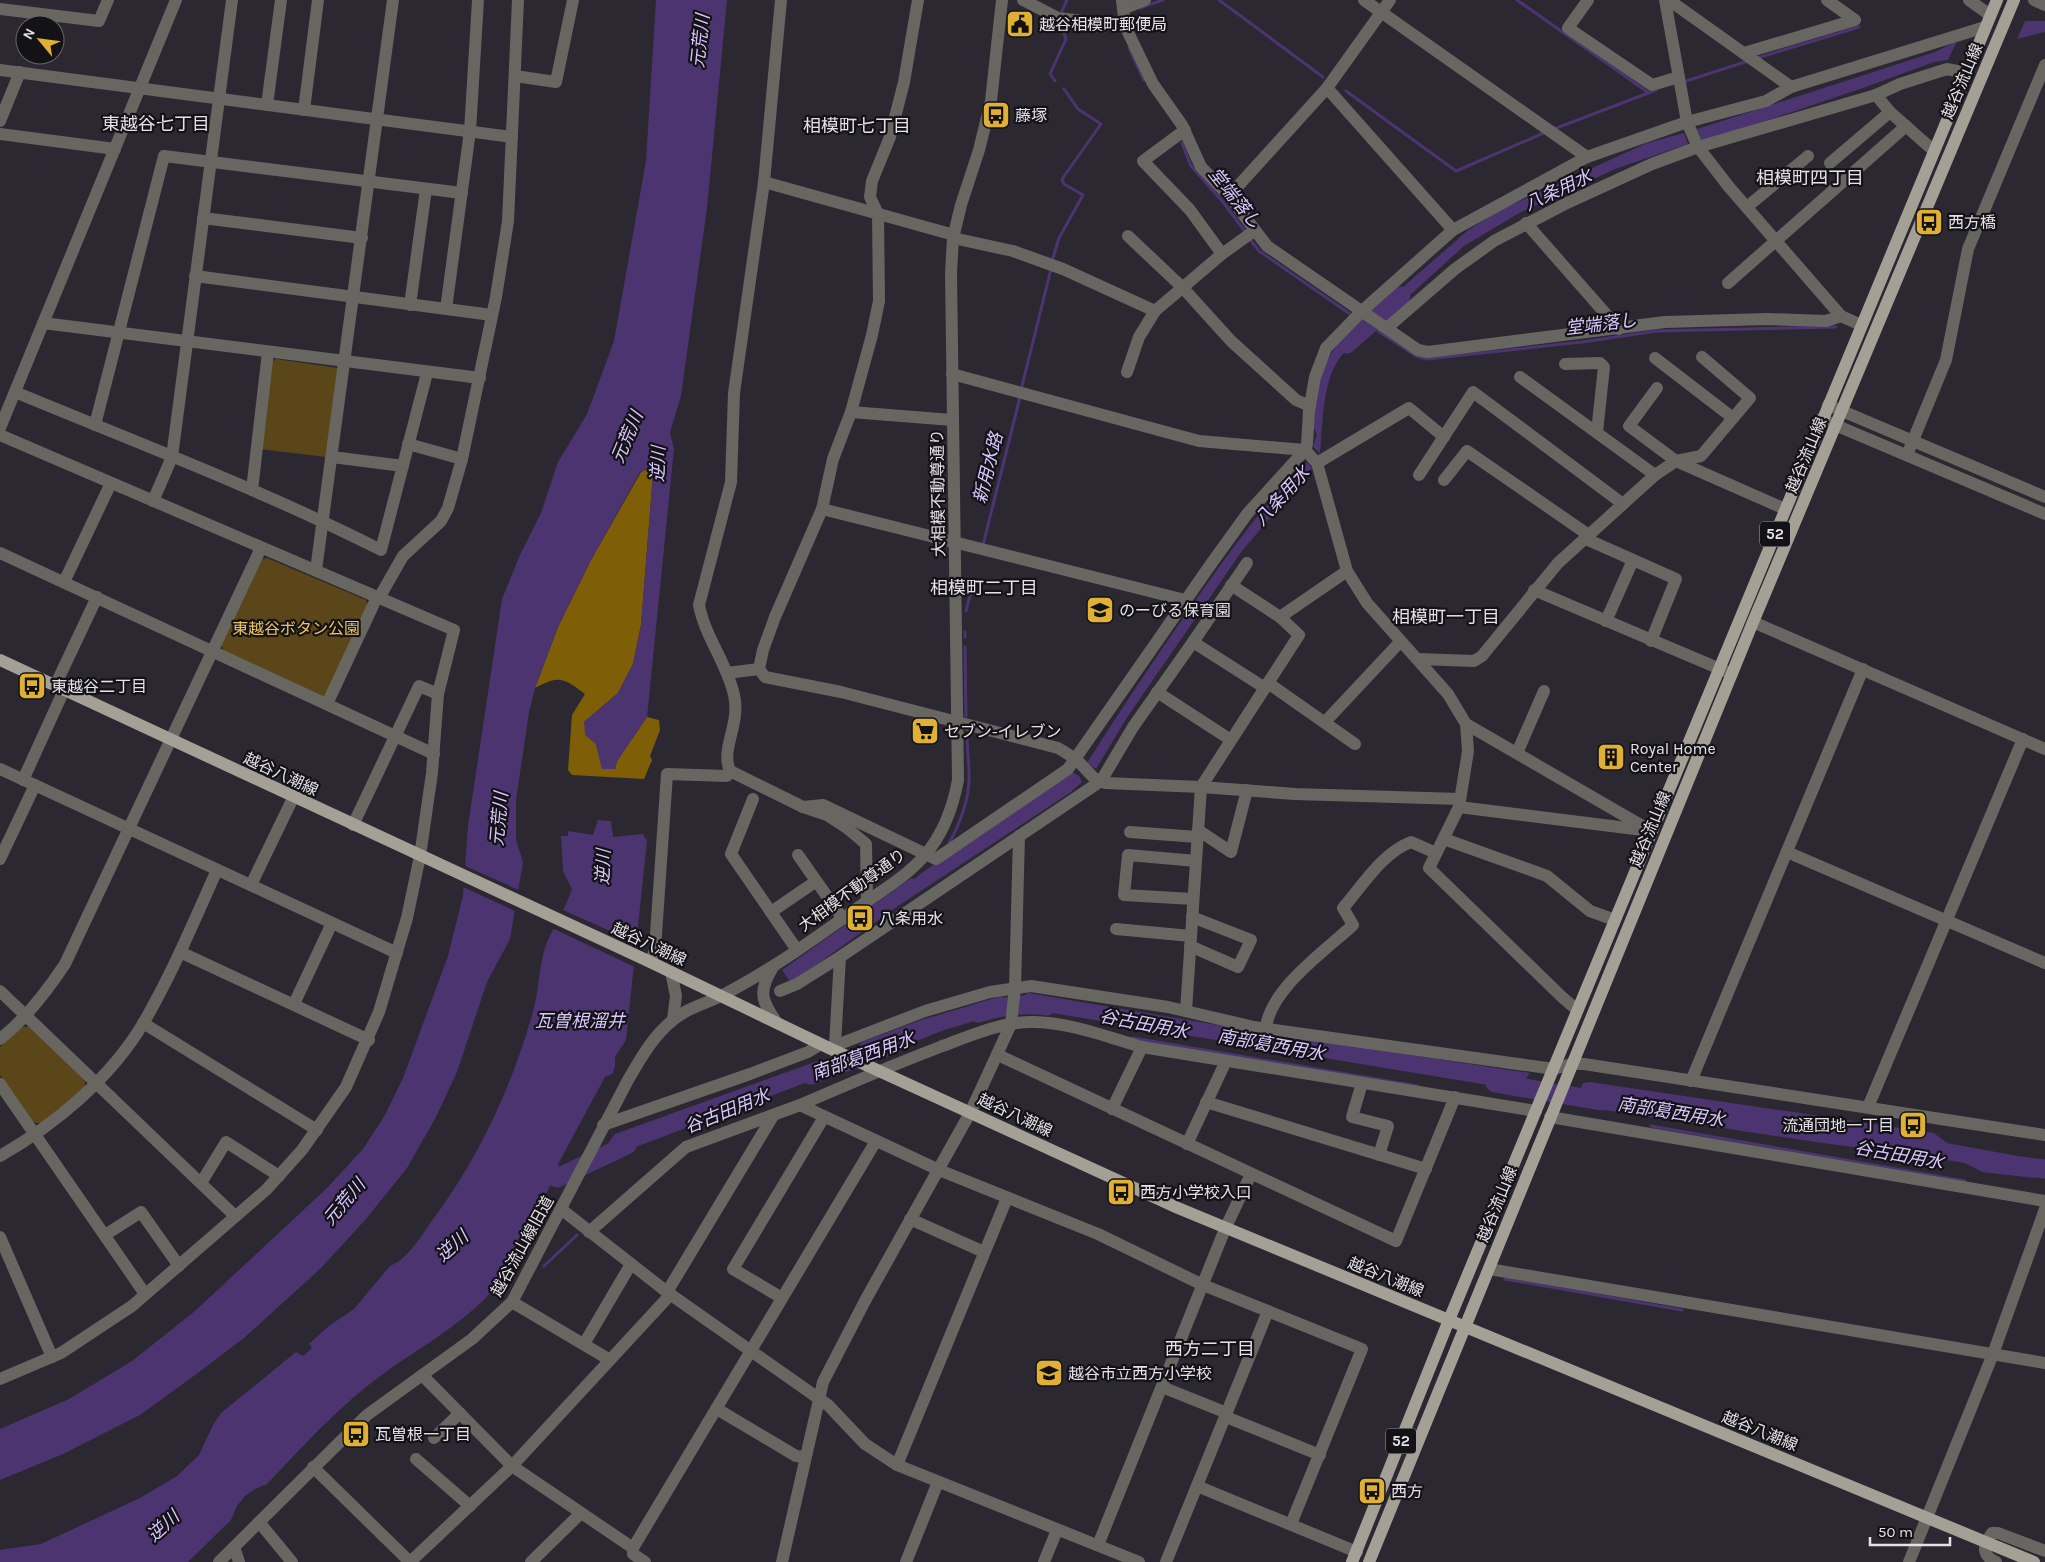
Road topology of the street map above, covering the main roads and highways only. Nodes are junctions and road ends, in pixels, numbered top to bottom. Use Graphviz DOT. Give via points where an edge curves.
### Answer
graph roads {
  1 [pos="1997,0"];
  2 [pos="2014,0"];
  3 [pos="0,660"];
  4 [pos="1449,1320"];
  5 [pos="1466,1327"];
  6 [pos="1354,1557"];
  7 [pos="1369,1562"];
  8 [pos="2034,1562"];
  1 -- 4 [label="main road, 越谷流山線 / 52"];
  2 -- 5 [label="main road, 越谷流山線 / 52" via="1752,622"];
  3 -- 4 [label="main road, 越谷八潮線" via="970,1113 1225,1229"];
  4 -- 5 [label="main road, 越谷八潮線"];
  4 -- 6 [label="main road, 越谷流山線 / 52"];
  5 -- 7 [label="main road, 越谷流山線 / 52"];
  5 -- 8 [label="main road, 越谷八潮線"];
}
